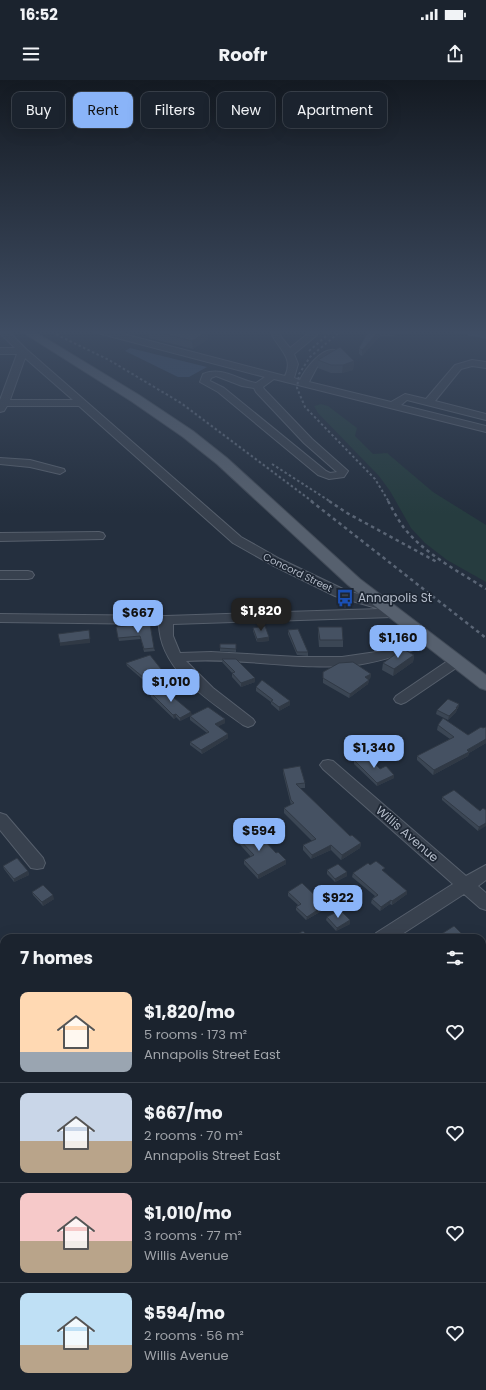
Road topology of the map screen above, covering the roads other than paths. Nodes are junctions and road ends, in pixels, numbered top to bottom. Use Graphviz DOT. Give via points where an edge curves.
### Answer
graph roads {
  1 [pos="7,391"];
  2 [pos="68,391"];
  3 [pos="124,391"];
  4 [pos="222,391"];
  5 [pos="263,391"];
  6 [pos="332,391"];
  7 [pos="439,391"];
  8 [pos="430,402"];
  9 [pos="81,403"];
  10 [pos="2,405"];
  11 [pos="393,406"];
  12 [pos="466,412"];
  13 [pos="486,417"];
  14 [pos="454,422"];
  15 [pos="486,429"];
  16 [pos="0,461"];
  17 [pos="60,471"];
  18 [pos="99,536"];
  19 [pos="0,537"];
  20 [pos="0,575"];
  21 [pos="28,575"];
  22 [pos="390,610"];
  23 [pos="0,618"];
  24 [pos="166,620"];
  25 [pos="428,640"];
  26 [pos="176,658"];
  27 [pos="457,661"];
  28 [pos="486,684"];
  29 [pos="401,699"];
  30 [pos="248,722"];
  31 [pos="328,765"];
  32 [pos="0,819"];
  33 [pos="37,863"];
  34 [pos="486,872"];
  35 [pos="465,884"];
  36 [pos="486,903"];
  37 [pos="388,934"];
  1 -- 10 [label="street"];
  2 -- 9 [label="street, Concord Street"];
  3 -- 22 [label="main road, Concord Street" via="188,434 222,461 308,540"];
  4 -- 5 [label="street" via="322,473 329,476 340,475 340,468 308,441"];
  6 -- 11 [label="street"];
  7 -- 8 [label="street"];
  8 -- 11 [label="street" via="405,397"];
  8 -- 12 [label="street"];
  9 -- 10 [label="street"];
  9 -- 22 [label="street, Concord Street" via="237,540 340,593"];
  11 -- 14 [label="street"];
  12 -- 13 [label="street"];
  12 -- 14 [label="street"];
  14 -- 15 [label="street"];
  16 -- 17 [label="street" via="30,463"];
  18 -- 19 [label="street"];
  20 -- 21 [label="street"];
  22 -- 24 [label="street"];
  22 -- 25 [label="main road"];
  23 -- 24 [label="street"];
  24 -- 26 [label="street" via="164,630"];
  25 -- 26 [label="street" via="384,655 332,662 209,656"];
  25 -- 27 [label="main road"];
  26 -- 30 [label="street" via="200,684"];
  27 -- 28 [label="main road"];
  27 -- 29 [label="street"];
  31 -- 35 [label="street, Willis Avenue"];
  32 -- 33 [label="street"];
  34 -- 35 [label="street"];
  35 -- 36 [label="street, Willis Avenue"];
  35 -- 37 [label="street"];
}
